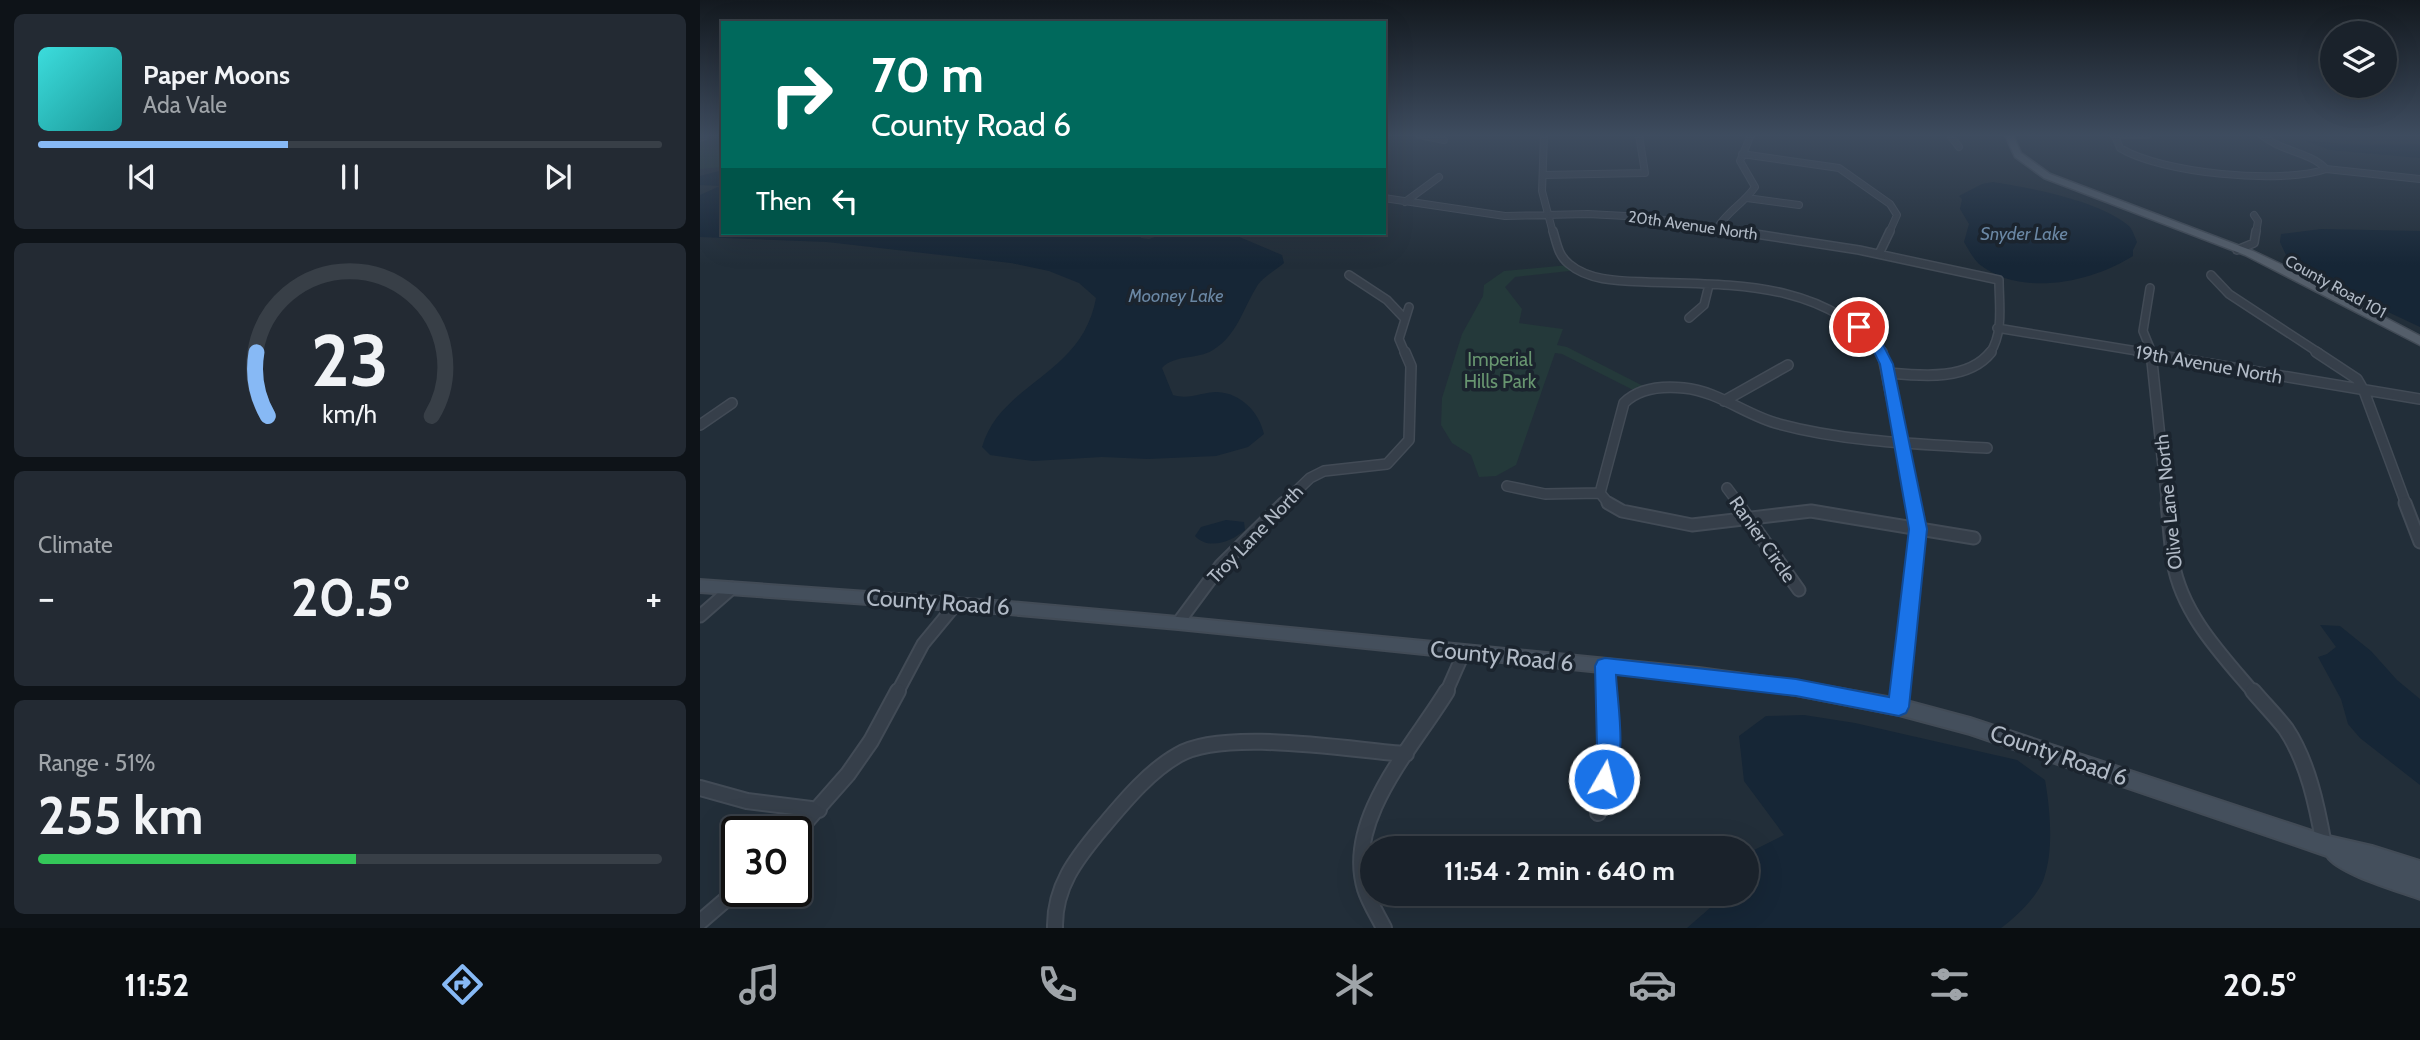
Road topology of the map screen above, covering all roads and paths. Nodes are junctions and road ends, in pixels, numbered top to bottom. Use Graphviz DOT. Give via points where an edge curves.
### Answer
graph roads {
  1 [pos="1437,178"];
  2 [pos="1543,178"];
  3 [pos="1750,178"];
  4 [pos="1856,178"];
  5 [pos="2051,178"];
  6 [pos="1386,198"];
  7 [pos="1747,198"];
  8 [pos="1405,202"];
  9 [pos="1799,205"];
  10 [pos="2254,215"];
  11 [pos="1548,216"];
  12 [pos="1717,228"];
  13 [pos="2237,250"];
  14 [pos="1880,254"];
  15 [pos="1349,275"];
  16 [pos="2211,275"];
  17 [pos="1709,285"];
  18 [pos="2150,288"];
  19 [pos="1409,307"];
  20 [pos="1689,318"];
  21 [pos="1405,319"];
  22 [pos="1997,328"];
  23 [pos="2420,341"];
  24 [pos="2420,350"];
  25 [pos="2153,355"];
  26 [pos="1788,365"];
  27 [pos="1888,373"];
  28 [pos="2364,391"];
  29 [pos="2420,400"];
  30 [pos="1724,401"];
  31 [pos="732,402"];
  32 [pos="700,425"];
  33 [pos="1901,443"];
  34 [pos="1987,447"];
  35 [pos="1507,486"];
  36 [pos="1727,488"];
  37 [pos="1600,493"];
  38 [pos="1748,518"];
  39 [pos="1918,529"];
  40 [pos="1974,538"];
  41 [pos="2420,542"];
  42 [pos="700,586"];
  43 [pos="732,588"];
  44 [pos="1799,590"];
  45 [pos="956,604"];
  46 [pos="700,616"];
  47 [pos="1178,623"];
  48 [pos="1464,652"];
  49 [pos="1605,666"];
  50 [pos="1899,707"];
  51 [pos="1406,754"];
  52 [pos="700,788"];
  53 [pos="819,810"];
  54 [pos="1598,813"];
  55 [pos="812,817"];
  56 [pos="2324,845"];
  57 [pos="2420,871"];
  58 [pos="2420,888"];
  59 [pos="721,904"];
  60 [pos="700,922"];
  61 [pos="1055,928"];
  62 [pos="1384,928"];
  1 -- 8 [label="street"];
  2 -- 11 [label="street"];
  3 -- 7 [label="street" via="1755,187"];
  4 -- 14 [label="street" via="1898,215"];
  5 -- 13 [label="main road, County Road 101"];
  6 -- 8 [label="street, 20th Avenue North"];
  7 -- 9 [label="street"];
  7 -- 12 [label="street" via="1728,211"];
  8 -- 11 [label="street, 20th Avenue North" via="1489,215"];
  10 -- 13 [label="street" via="2258,220 2254,243"];
  11 -- 12 [label="street, 20th Avenue North" via="1626,215"];
  11 -- 17 [label="street" via="1558,253 1578,270 1615,280"];
  12 -- 14 [label="street, 20th Avenue North"];
  13 -- 23 [label="main road, County Road 101" via="2308,281"];
  13 -- 24 [label="main road, County Road 101"];
  14 -- 22 [label="street, 20th Avenue North" via="1999,280"];
  15 -- 21 [label="street" via="1387,300"];
  16 -- 28 [label="street" via="2229,294 2357,379"];
  17 -- 20 [label="street" via="1704,305"];
  17 -- 27 [label="street" via="1777,292 1839,314 1876,342"];
  18 -- 25 [label="street, Olive Lane North" via="2142,338"];
  19 -- 21 [label="street, Troy Lane North"];
  21 -- 47 [label="street, Troy Lane North" via="1399,339 1412,366 1409,440 1387,464 1324,471 1310,478 1223,564 1188,604"];
  22 -- 25 [label="street, 19th Avenue North"];
  22 -- 27 [label="street" via="1993,350 1968,369 1937,375"];
  25 -- 28 [label="street, 19th Avenue North"];
  25 -- 56 [label="street, Olive Lane North" via="2177,582 2200,628 2287,732 2310,785"];
  26 -- 30 [label="street"];
  27 -- 33 [label="street"];
  28 -- 29 [label="street, 19th Avenue North"];
  28 -- 41 [label="street"];
  30 -- 33 [label="street" via="1794,429"];
  30 -- 37 [label="street" via="1686,388 1650,389 1630,397 1620,410"];
  31 -- 32 [label="street"];
  33 -- 34 [label="street"];
  33 -- 39 [label="street"];
  35 -- 37 [label="street" via="1545,494"];
  36 -- 38 [label="street, Ranier Circle"];
  37 -- 38 [label="street" via="1611,507 1669,522 1716,524"];
  38 -- 39 [label="street" via="1811,511"];
  38 -- 44 [label="street, Ranier Circle"];
  39 -- 40 [label="street"];
  39 -- 50 [label="street"];
  42 -- 43 [label="main road, County Road 6"];
  43 -- 45 [label="main road, County Road 6"];
  43 -- 46 [label="street"];
  45 -- 47 [label="main road, County Road 6"];
  45 -- 53 [label="street" via="922,644 871,741"];
  47 -- 48 [label="main road, County Road 6"];
  48 -- 49 [label="main road, County Road 6"];
  48 -- 51 [label="street" via="1451,688"];
  49 -- 50 [label="main road, County Road 6" via="1796,688"];
  49 -- 54 [label="street" via="1609,747"];
  50 -- 56 [label="main road, County Road 6" via="2009,738"];
  51 -- 61 [label="street" via="1231,741 1178,755 1143,783 1066,875 1056,898"];
  51 -- 62 [label="street" via="1374,806 1359,850 1364,894"];
  52 -- 53 [label="street" via="747,801"];
  53 -- 55 [label="street"];
  56 -- 57 [label="main road, County Road 6"];
  56 -- 58 [label="main road, County Road 6" via="2354,863"];
  59 -- 60 [label="street"];
}
